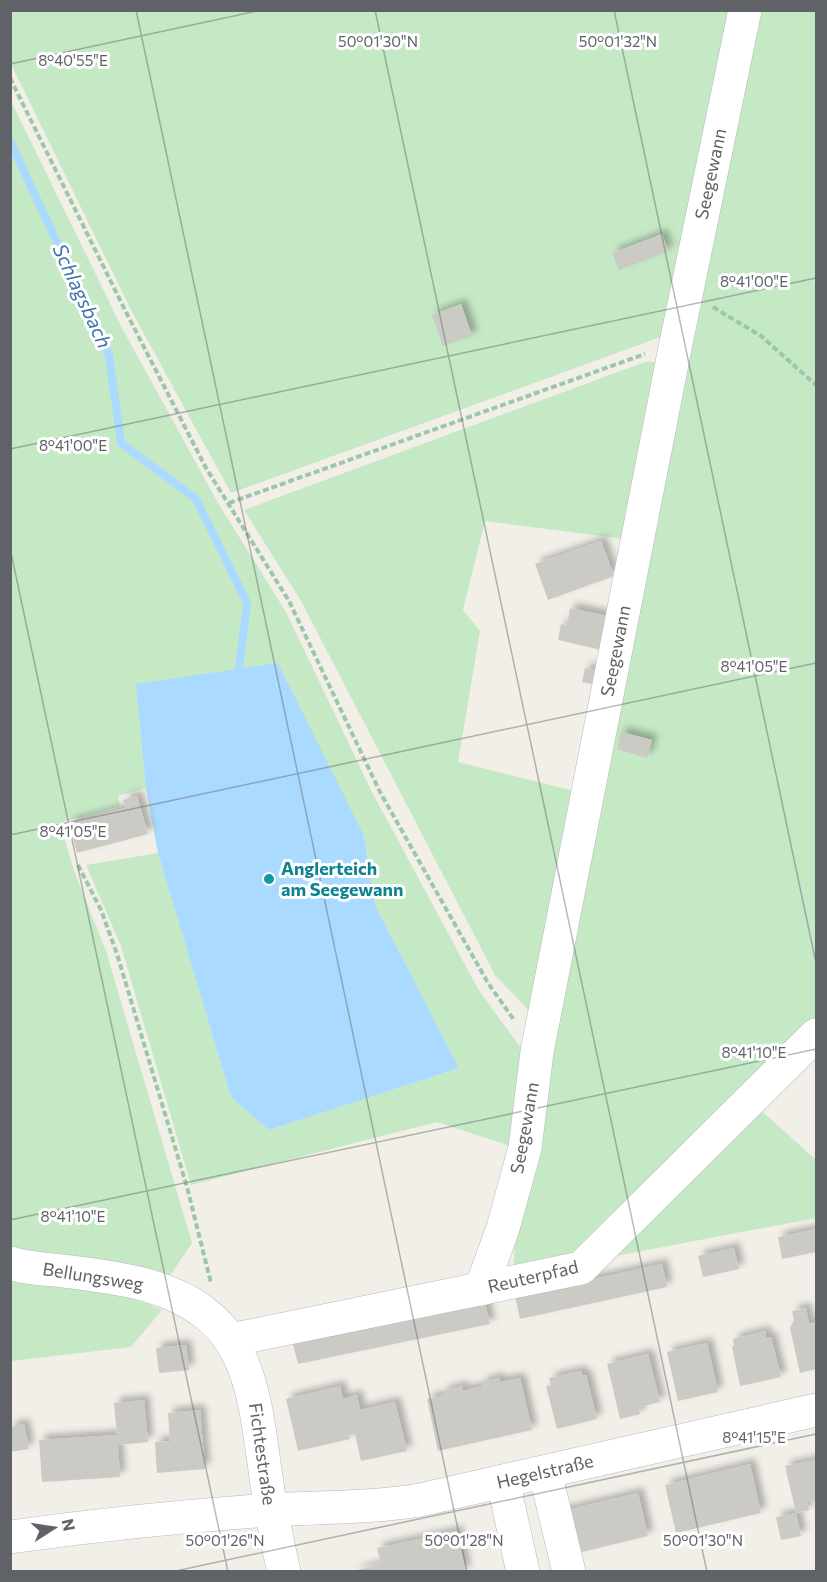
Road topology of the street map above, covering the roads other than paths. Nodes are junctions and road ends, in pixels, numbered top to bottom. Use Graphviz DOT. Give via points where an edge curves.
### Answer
graph roads {
  1 [pos="745,10"];
  2 [pos="816,1035"];
  3 [pos="10,1263"];
  4 [pos="481,1289"];
  5 [pos="231,1340"];
  6 [pos="816,1410"];
  7 [pos="544,1472"];
  8 [pos="503,1481"];
  9 [pos="270,1510"];
  10 [pos="10,1537"];
  11 [pos="284,1572"];
  12 [pos="523,1572"];
  13 [pos="569,1572"];
  1 -- 4 [label="street, Seegewann" via="537,1052 525,1148"];
  2 -- 4 [label="street, Reuterpfad" via="581,1268"];
  3 -- 5 [label="street, Bellungsweg" via="148,1286 195,1306"];
  4 -- 5 [label="street, Reuterpfad"];
  5 -- 9 [label="street, Fichtestraße" via="248,1375 256,1405"];
  6 -- 7 [label="street, Hegelstraße"];
  7 -- 8 [label="street, Hegelstraße"];
  7 -- 13 [label="street"];
  8 -- 9 [label="street, Hegelstraße" via="393,1504"];
  8 -- 12 [label="street"];
  9 -- 10 [label="street, Hegelstraße"];
  9 -- 11 [label="street, Fichtestraße"];
}
